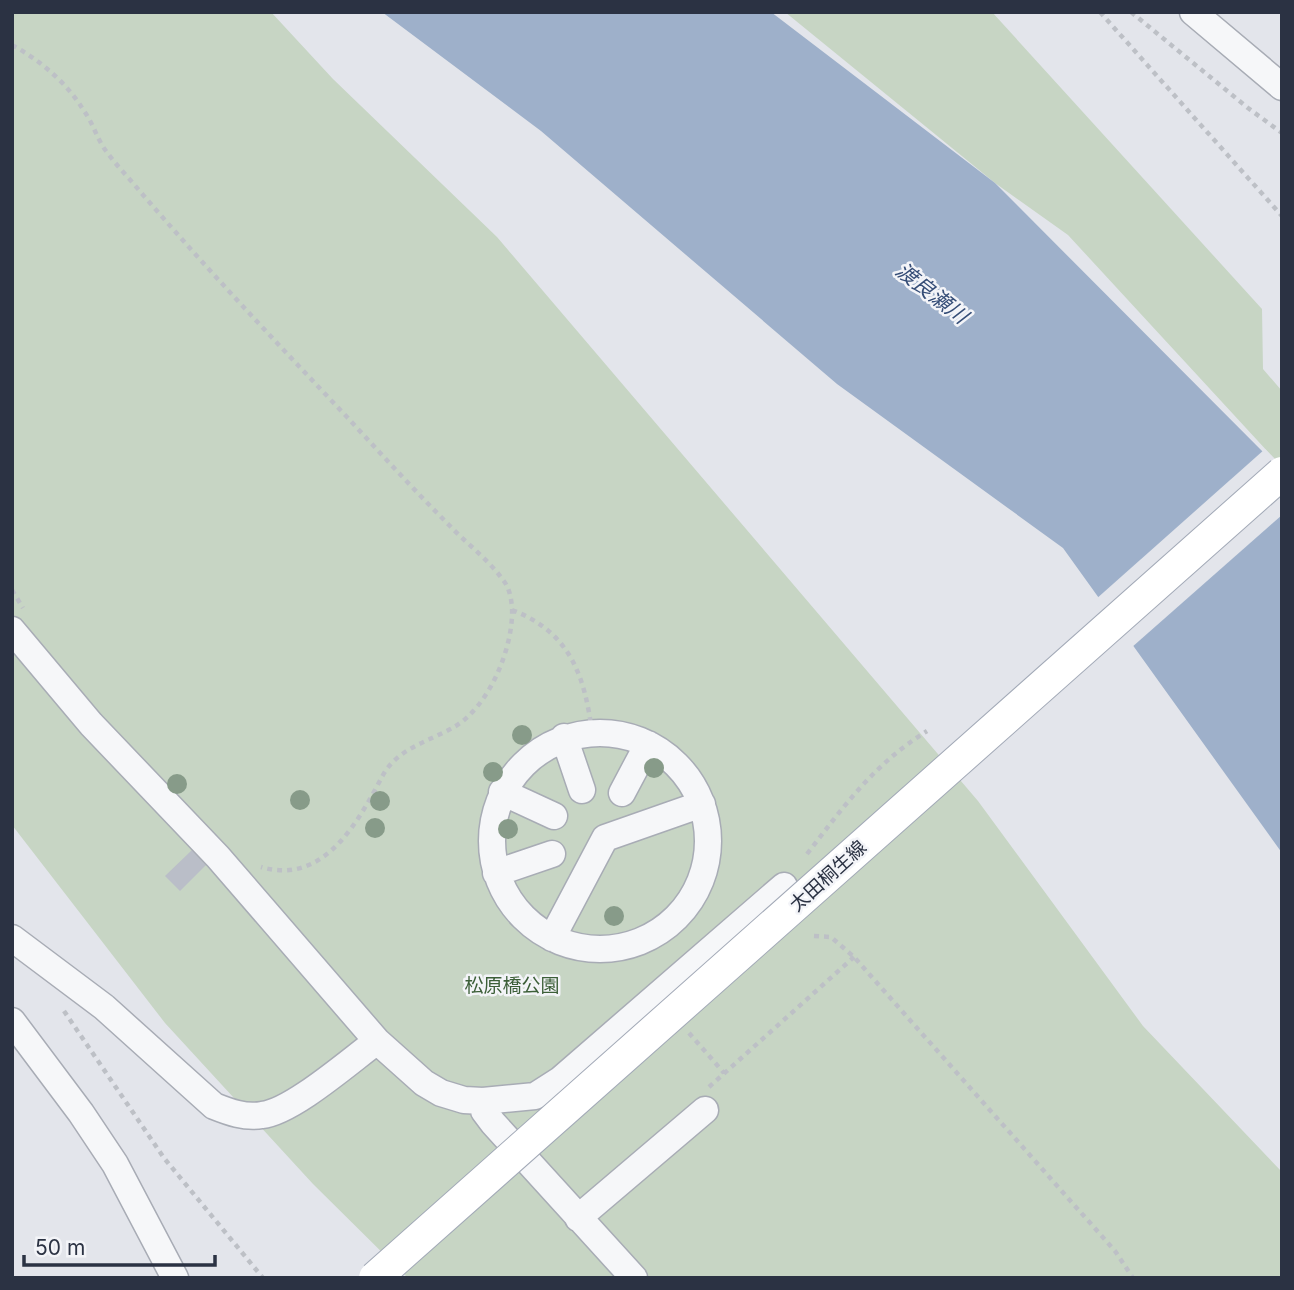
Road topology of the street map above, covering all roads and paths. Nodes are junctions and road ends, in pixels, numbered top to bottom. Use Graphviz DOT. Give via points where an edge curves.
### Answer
graph roads {
  1 [pos="1100,12"];
  2 [pos="1131,12"];
  3 [pos="1193,12"];
  4 [pos="12,45"];
  5 [pos="1282,87"];
  6 [pos="1282,133"];
  7 [pos="1282,216"];
  8 [pos="1282,473"];
  9 [pos="12,590"];
  10 [pos="512,610"];
  11 [pos="20,623"];
  12 [pos="927,732"];
  13 [pos="592,733"];
  14 [pos="564,737"];
  15 [pos="648,744"];
  16 [pos="582,790"];
  17 [pos="502,792"];
  18 [pos="622,793"];
  19 [pos="702,804"];
  20 [pos="554,816"];
  21 [pos="552,854"];
  22 [pos="252,865"];
  23 [pos="496,873"];
  24 [pos="784,886"];
  25 [pos="814,936"];
  26 [pos="12,938"];
  27 [pos="552,938"];
  28 [pos="854,957"];
  29 [pos="63,1009"];
  30 [pos="17,1039"];
  31 [pos="377,1041"];
  32 [pos="483,1101"];
  33 [pos="702,1113"];
  34 [pos="578,1218"];
  35 [pos="175,1278"];
  36 [pos="263,1278"];
  37 [pos="375,1278"];
  38 [pos="634,1278"];
  39 [pos="1133,1278"];
  1 -- 7 [label="path"];
  2 -- 6 [label="path"];
  3 -- 5 [label="street"];
  4 -- 10 [label="path" via="66,86 105,150 188,248 505,581"];
  8 -- 37 [label="main road, 太田桐生線, bridge"];
  9 -- 11 [label="path"];
  10 -- 13 [label="path" via="556,636 570,656 586,693"];
  10 -- 22 [label="path" via="501,662 488,694 473,712 457,726 418,744 387,769 348,833 325,856 288,870"];
  11 -- 31 [label="street" via="91,724 218,857"];
  12 -- 24 [label="path" via="870,775"];
  13 -- 14 [label="street"];
  13 -- 15 [label="street" via="621,735"];
  14 -- 16 [label="street"];
  14 -- 17 [label="street" via="539,751"];
  15 -- 18 [label="street"];
  15 -- 19 [label="street" via="671,759 690,780"];
  17 -- 20 [label="street"];
  17 -- 23 [label="street" via="493,823"];
  19 -- 27 [label="street" via="605,838"];
  19 -- 27 [label="street" via="708,836 705,868 693,897 672,922 645,939 614,948 582,947"];
  21 -- 23 [label="street"];
  23 -- 27 [label="street" via="527,921"];
  24 -- 32 [label="street" via="560,1080 535,1096"];
  25 -- 28 [label="path" via="831,937"];
  26 -- 31 [label="street" via="104,1006 214,1106 236,1115 260,1116 289,1106"];
  28 -- 33 [label="path" via="695,1100 694,1108"];
  28 -- 39 [label="path" via="1115,1251"];
  29 -- 36 [label="path" via="164,1157"];
  30 -- 35 [label="street" via="81,1113 115,1164"];
  31 -- 32 [label="street" via="440,1093"];
  32 -- 34 [label="street" via="484,1111"];
  33 -- 34 [label="street"];
  34 -- 38 [label="street"];
}
